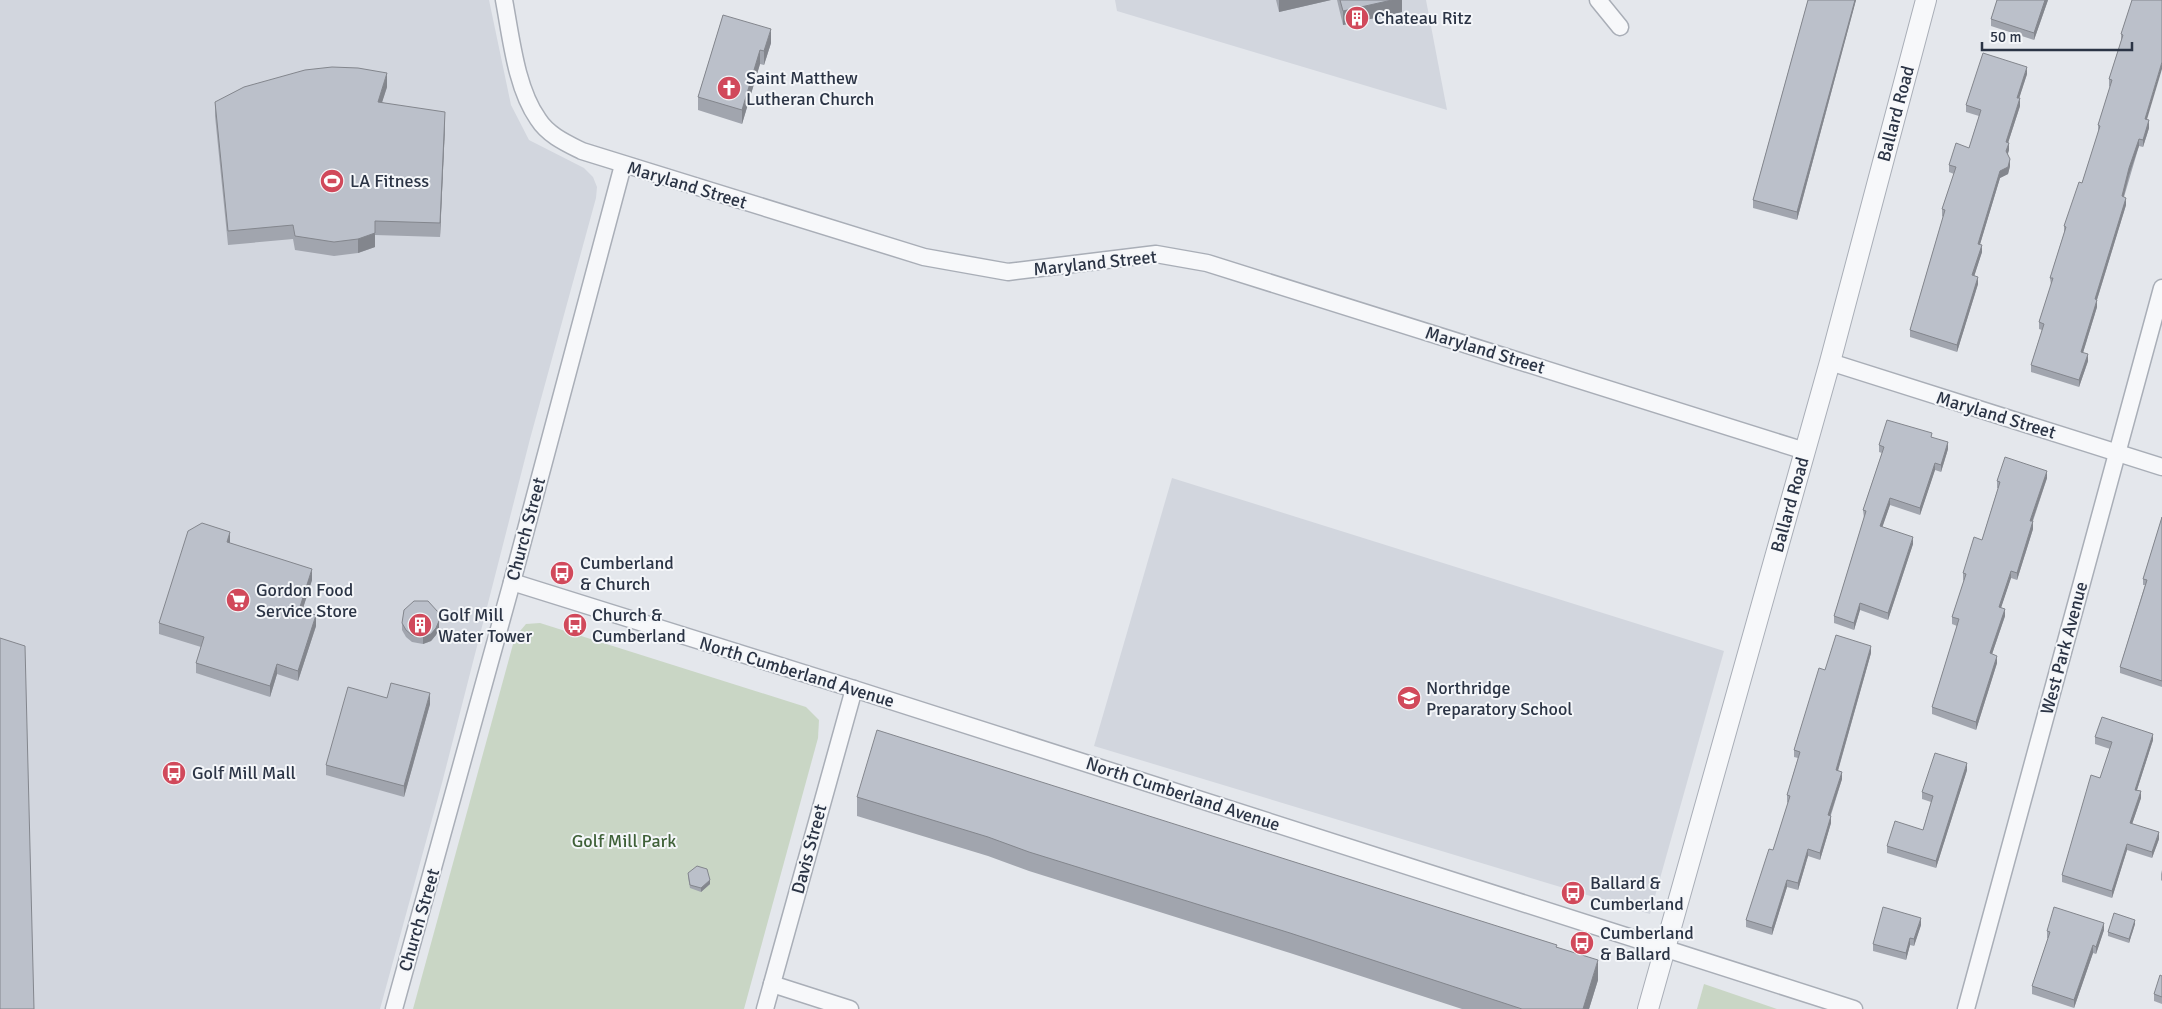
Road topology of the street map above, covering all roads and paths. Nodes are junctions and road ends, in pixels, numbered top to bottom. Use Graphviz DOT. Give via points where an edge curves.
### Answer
graph roads {
  1 [pos="504,0"];
  2 [pos="1598,0"];
  3 [pos="1926,0"];
  4 [pos="1620,27"];
  5 [pos="623,165"];
  6 [pos="2162,288"];
  7 [pos="1830,362"];
  8 [pos="1805,451"];
  9 [pos="2117,452"];
  10 [pos="2162,467"];
  11 [pos="512,582"];
  12 [pos="854,689"];
  13 [pos="1665,948"];
  14 [pos="772,984"];
  15 [pos="394,1009"];
  16 [pos="765,1009"];
  17 [pos="850,1009"];
  18 [pos="1648,1009"];
  19 [pos="1854,1009"];
  20 [pos="1966,1009"];
  1 -- 5 [label="street, Maryland Street" via="521,80 538,120 558,139"];
  2 -- 4 [label="street"];
  3 -- 7 [label="street, Ballard Road"];
  5 -- 8 [label="street, Maryland Street" via="896,250 1008,272 1156,254 1207,263"];
  5 -- 11 [label="street, Church Street"];
  6 -- 9 [label="street, West Park Avenue"];
  7 -- 8 [label="street, Ballard Road"];
  7 -- 9 [label="street, Maryland Street"];
  8 -- 13 [label="street, Ballard Road"];
  9 -- 10 [label="street, Maryland Street"];
  9 -- 20 [label="street, West Park Avenue"];
  11 -- 12 [label="street, North Cumberland Avenue"];
  11 -- 15 [label="street, Church Street"];
  12 -- 13 [label="street, North Cumberland Avenue"];
  12 -- 14 [label="street, Davis Street"];
  13 -- 18 [label="street, Ballard Road"];
  13 -- 19 [label="street, North Cumberland Avenue"];
  14 -- 16 [label="street, Davis Street"];
  14 -- 17 [label="street"];
}
